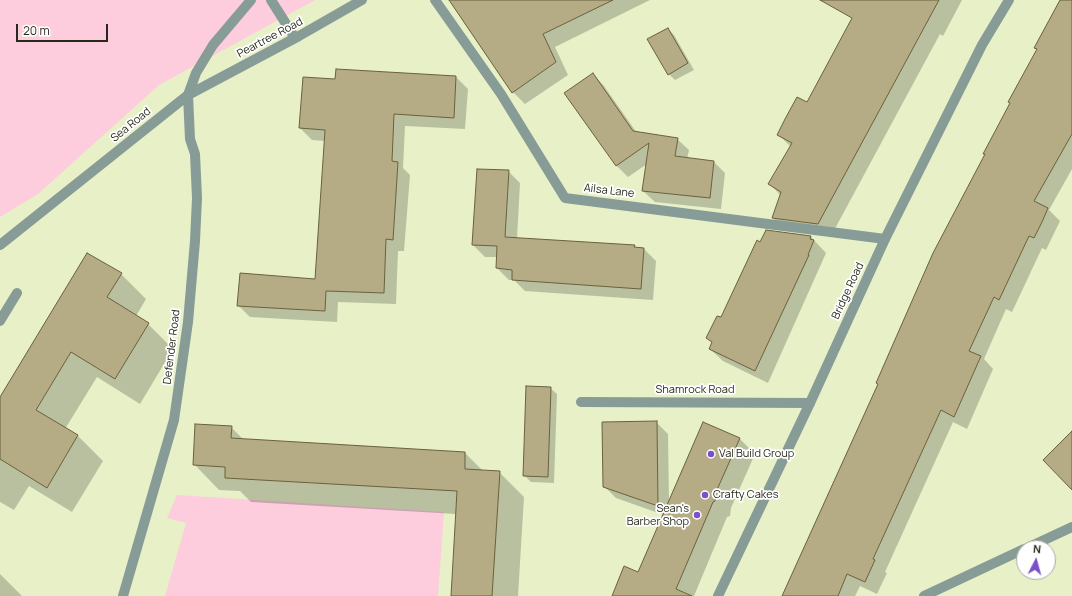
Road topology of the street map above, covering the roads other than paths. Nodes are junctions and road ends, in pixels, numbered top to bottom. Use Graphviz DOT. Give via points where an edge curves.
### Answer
graph roads {
  1 [pos="250,0"];
  2 [pos="271,0"];
  3 [pos="362,0"];
  4 [pos="435,0"];
  5 [pos="1009,0"];
  6 [pos="295,38"];
  7 [pos="188,95"];
  8 [pos="885,239"];
  9 [pos="0,245"];
  10 [pos="17,293"];
  11 [pos="0,321"];
  12 [pos="581,402"];
  13 [pos="810,403"];
  14 [pos="1072,527"];
  15 [pos="1044,540"];
  16 [pos="1016,553"];
  17 [pos="123,596"];
  18 [pos="718,596"];
  19 [pos="924,596"];
  1 -- 7 [label="street" via="213,45 196,73"];
  2 -- 6 [label="street"];
  3 -- 6 [label="street, Peartree Road"];
  4 -- 8 [label="street, Ailsa Lane" via="501,94 565,198"];
  5 -- 8 [label="street, Bridge Road" via="982,45"];
  6 -- 7 [label="street, Peartree Road"];
  7 -- 9 [label="street, Sea Road"];
  7 -- 17 [label="street, Defender Road" via="197,198 188,322 174,420"];
  8 -- 13 [label="street, Bridge Road"];
  10 -- 11 [label="street"];
  12 -- 13 [label="street, Shamrock Road"];
  13 -- 18 [label="street, Bridge Road"];
  14 -- 15 [label="street"];
  16 -- 19 [label="street"];
}
